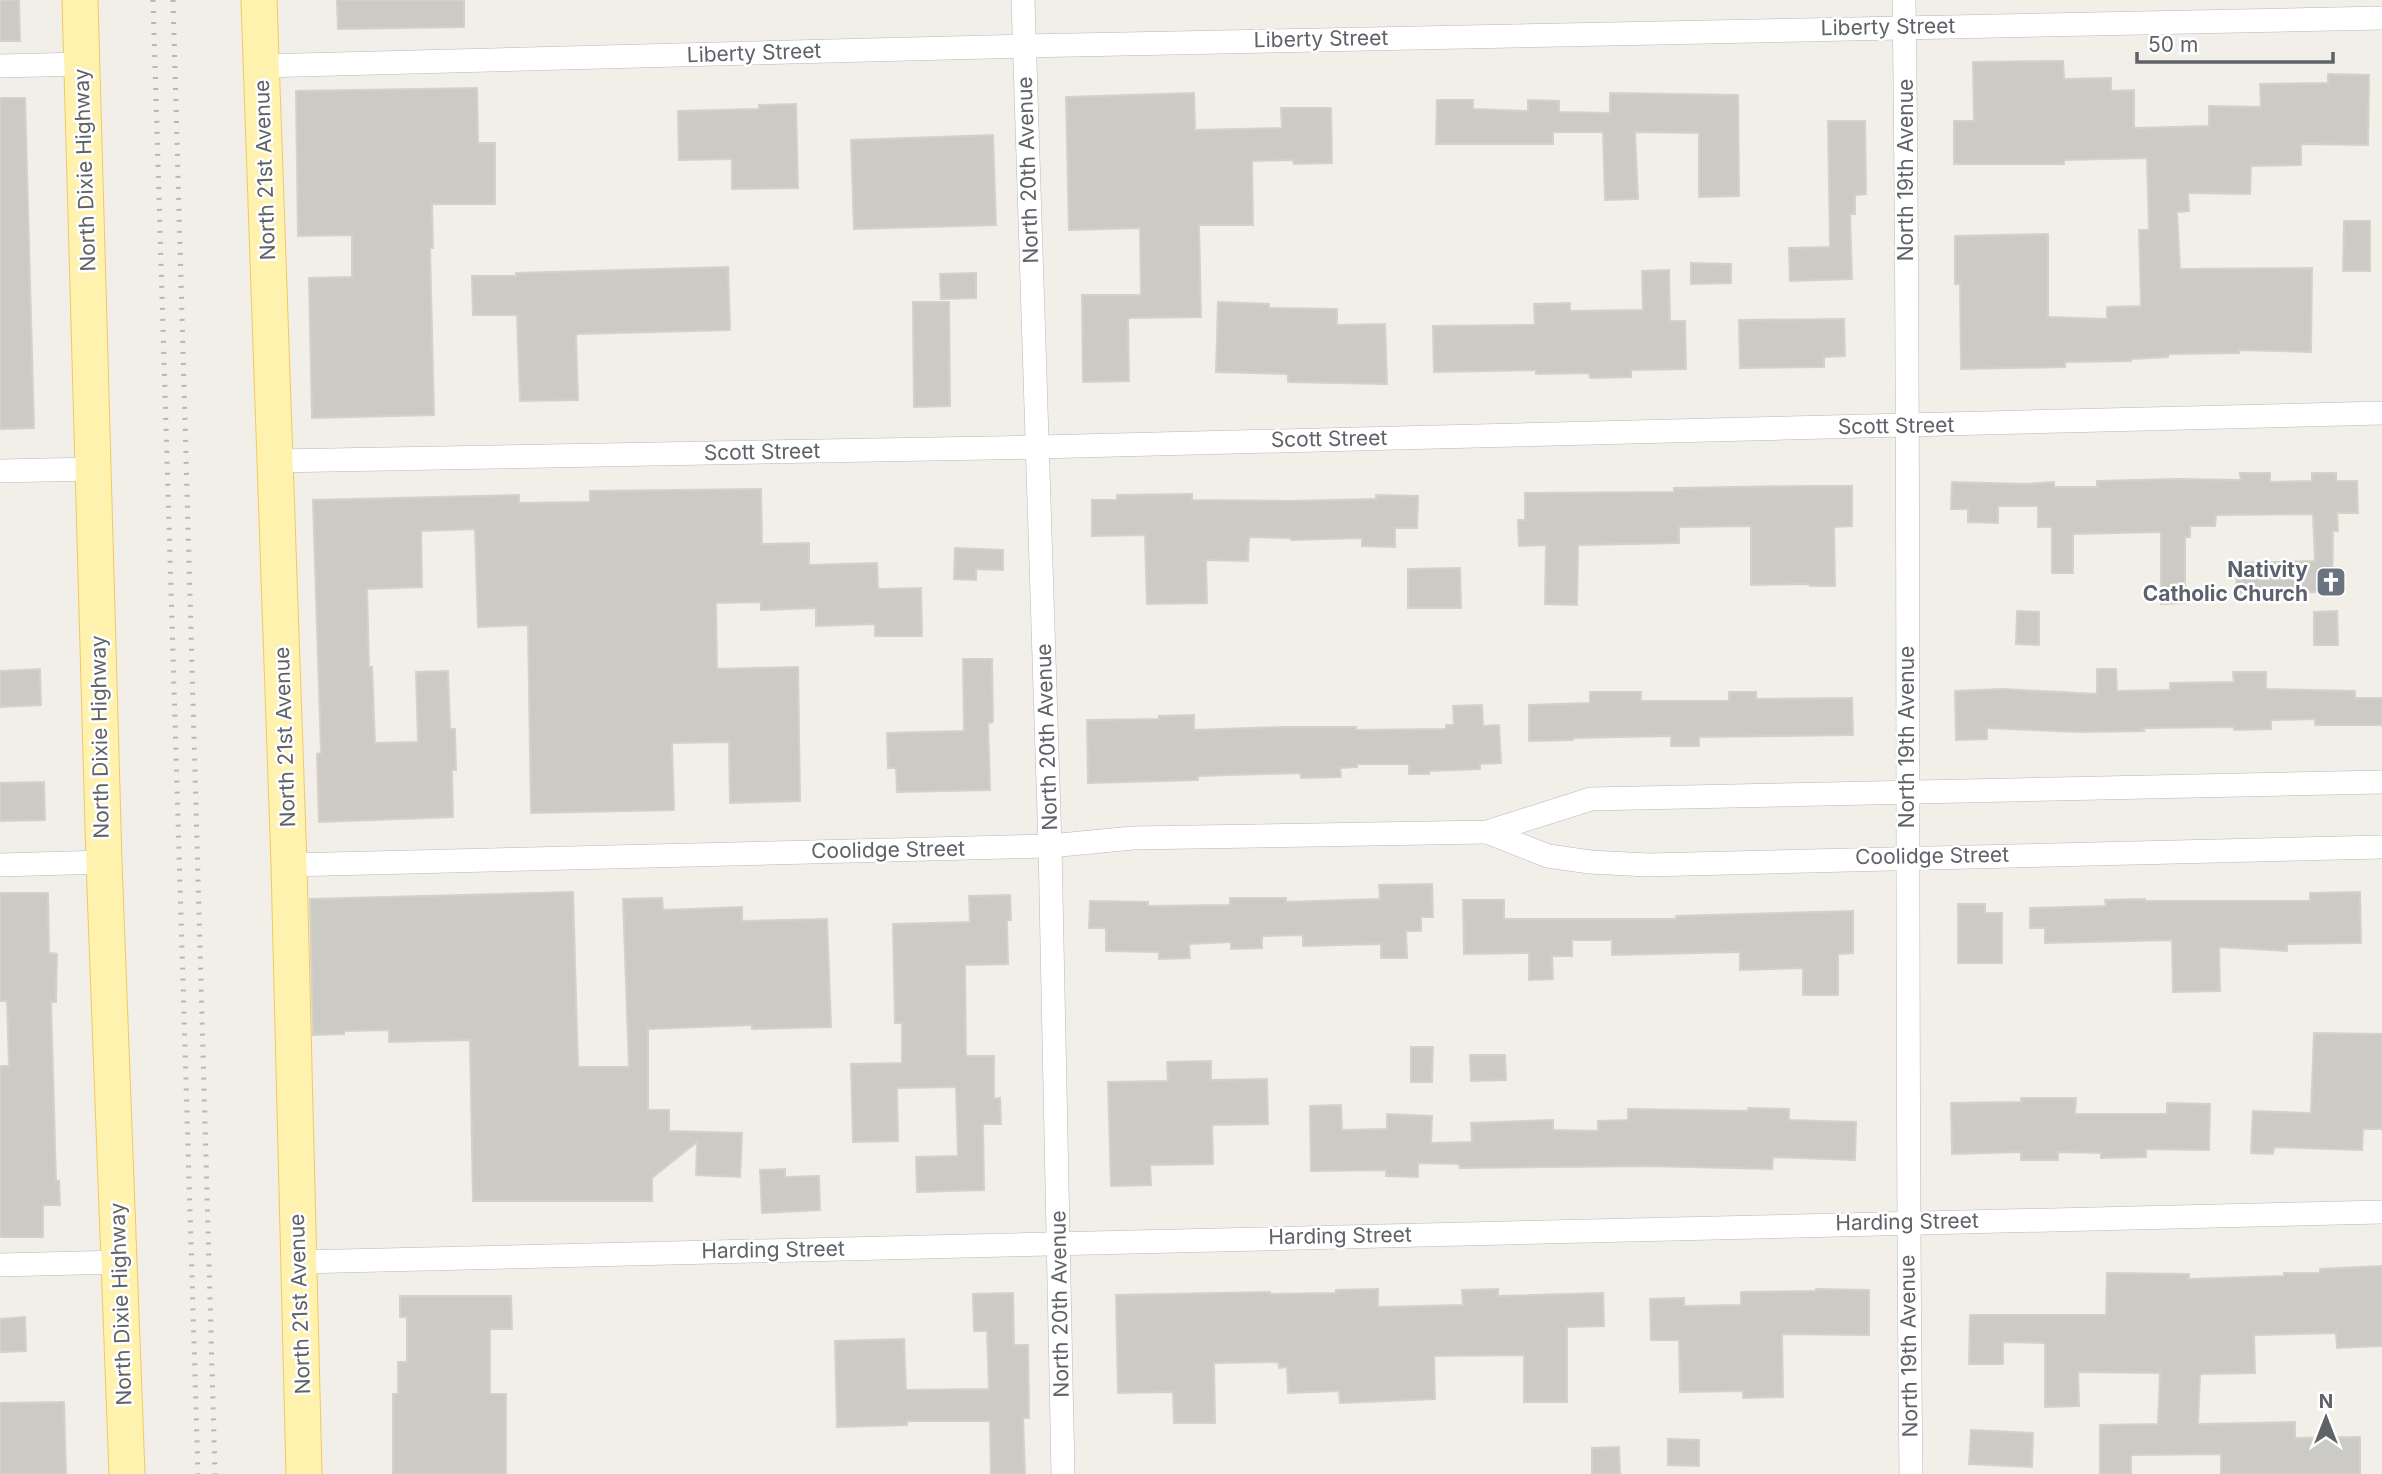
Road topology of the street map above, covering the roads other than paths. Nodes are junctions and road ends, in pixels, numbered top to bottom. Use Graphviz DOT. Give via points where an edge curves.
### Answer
graph roads {
  1 [pos="80,0"];
  2 [pos="259,0"];
  3 [pos="1023,0"];
  4 [pos="1904,0"];
  5 [pos="2382,18"];
  6 [pos="1904,27"];
  7 [pos="1024,46"];
  8 [pos="82,64"];
  9 [pos="0,66"];
  10 [pos="261,66"];
  11 [pos="2382,413"];
  12 [pos="1908,426"];
  13 [pos="1039,446"];
  14 [pos="275,461"];
  15 [pos="93,469"];
  16 [pos="0,471"];
  17 [pos="2382,782"];
  18 [pos="1907,791"];
  19 [pos="1488,832"];
  20 [pos="1051,846"];
  21 [pos="2382,846"];
  22 [pos="1907,857"];
  23 [pos="104,862"];
  24 [pos="0,865"];
  25 [pos="289,865"];
  26 [pos="2382,1212"];
  27 [pos="1908,1222"];
  28 [pos="1059,1244"];
  29 [pos="120,1262"];
  30 [pos="299,1262"];
  31 [pos="0,1265"];
  32 [pos="127,1474"];
  33 [pos="304,1474"];
  34 [pos="1063,1474"];
  35 [pos="1911,1474"];
  1 -- 8 [label="main road, North Dixie Highway"];
  2 -- 10 [label="main road, North 21st Avenue"];
  3 -- 7 [label="street, North 20th Avenue"];
  4 -- 6 [label="street, North 19th Avenue"];
  5 -- 6 [label="street, Liberty Street"];
  6 -- 7 [label="street, Liberty Street"];
  6 -- 12 [label="street, North 19th Avenue"];
  7 -- 10 [label="street, Liberty Street"];
  7 -- 13 [label="street, North 20th Avenue"];
  8 -- 9 [label="street"];
  8 -- 15 [label="main road, North Dixie Highway"];
  10 -- 14 [label="main road, North 21st Avenue"];
  11 -- 12 [label="street, Scott Street"];
  12 -- 13 [label="street, Scott Street"];
  12 -- 18 [label="street, North 19th Avenue"];
  13 -- 14 [label="street, Scott Street"];
  13 -- 20 [label="street, North 20th Avenue"];
  14 -- 25 [label="main road, North 21st Avenue"];
  15 -- 16 [label="street"];
  15 -- 23 [label="main road, North Dixie Highway"];
  17 -- 18 [label="street, Coolidge Street"];
  18 -- 19 [label="street, Coolidge Street" via="1591,799"];
  18 -- 22 [label="street, North 19th Avenue"];
  19 -- 20 [label="street, Coolidge Street" via="1133,838"];
  19 -- 22 [label="street, Coolidge Street" via="1548,856 1590,862"];
  20 -- 25 [label="street, Coolidge Street"];
  20 -- 28 [label="street, North 20th Avenue"];
  21 -- 22 [label="street, Coolidge Street"];
  22 -- 27 [label="street, North 19th Avenue"];
  23 -- 24 [label="street"];
  23 -- 29 [label="main road, North Dixie Highway"];
  25 -- 30 [label="main road, North 21st Avenue"];
  26 -- 27 [label="street, Harding Street"];
  27 -- 28 [label="street, Harding Street"];
  27 -- 35 [label="street, North 19th Avenue"];
  28 -- 30 [label="street, Harding Street"];
  28 -- 34 [label="street, North 20th Avenue"];
  29 -- 31 [label="street"];
  29 -- 32 [label="main road, North Dixie Highway"];
  30 -- 33 [label="main road, North 21st Avenue"];
}
